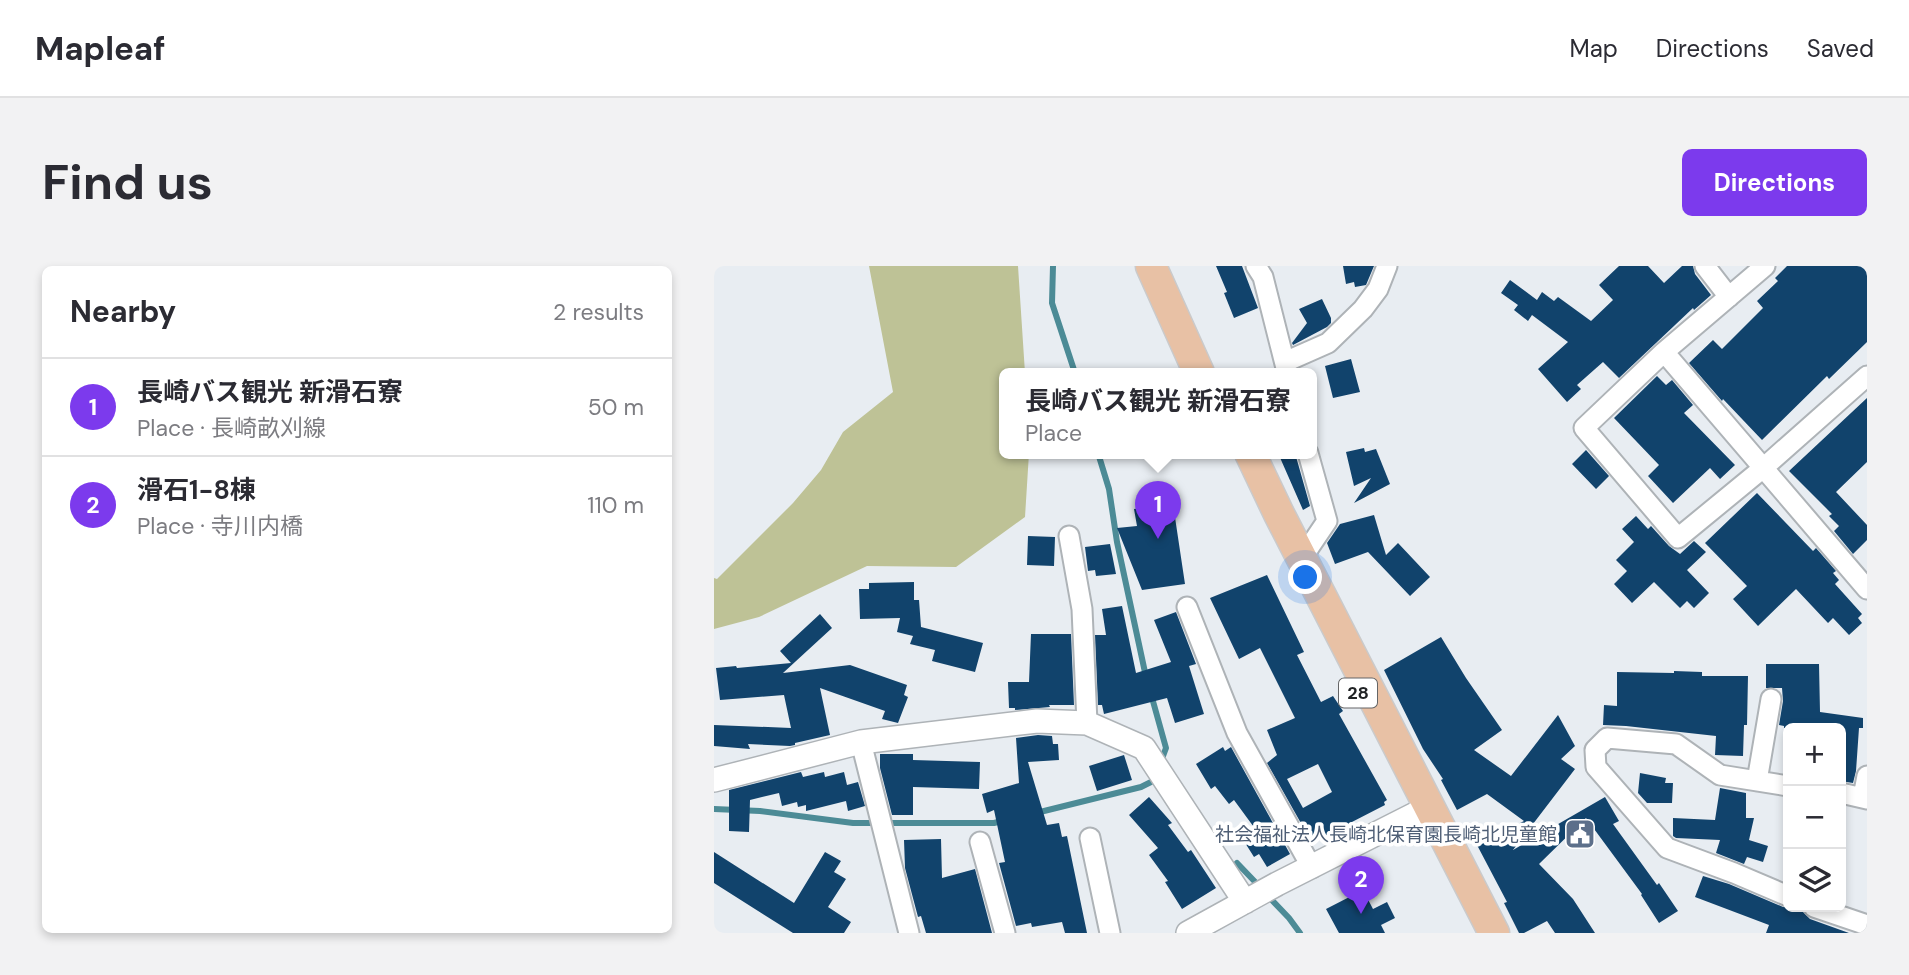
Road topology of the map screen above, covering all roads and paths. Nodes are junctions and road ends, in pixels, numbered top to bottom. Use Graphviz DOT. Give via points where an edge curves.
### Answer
graph roads {
  1 [pos="1151,266"];
  2 [pos="1167,266"];
  3 [pos="1256,266"];
  4 [pos="1387,266"];
  5 [pos="1705,266"];
  6 [pos="1765,266"];
  7 [pos="1729,297"];
  8 [pos="1664,352"];
  9 [pos="1286,367"];
  10 [pos="1197,368"];
  11 [pos="1208,368"];
  12 [pos="1867,376"];
  13 [pos="1241,459"];
  14 [pos="1253,459"];
  15 [pos="1310,459"];
  16 [pos="1762,469"];
  17 [pos="1069,536"];
  18 [pos="1301,558"];
  19 [pos="1864,577"];
  20 [pos="1187,607"];
  21 [pos="1771,699"];
  22 [pos="1087,723"];
  23 [pos="861,742"];
  24 [pos="1867,776"];
  25 [pos="714,780"];
  26 [pos="1757,781"];
  27 [pos="1783,785"];
  28 [pos="1846,794"];
  29 [pos="1865,798"];
  30 [pos="1424,810"];
  31 [pos="1090,838"];
  32 [pos="980,842"];
  33 [pos="1312,867"];
  34 [pos="1783,894"];
  35 [pos="1249,900"];
  36 [pos="1829,912"];
  37 [pos="1867,925"];
  38 [pos="909,933"];
  39 [pos="1004,933"];
  40 [pos="1110,933"];
  41 [pos="1188,933"];
  42 [pos="1480,933"];
  43 [pos="1494,933"];
  1 -- 10 [label="main road"];
  2 -- 11 [label="main road"];
  3 -- 9 [label="street" via="1263,277"];
  4 -- 9 [label="street" via="1363,309 1328,343"];
  5 -- 7 [label="street"];
  6 -- 7 [label="street"];
  7 -- 8 [label="street"];
  8 -- 16 [label="street"];
  8 -- 16 [label="street" via="1584,428 1678,538"];
  12 -- 16 [label="street"];
  13 -- 30 [label="main road, 28"];
  14 -- 18 [label="main road, 28"];
  15 -- 18 [label="street" via="1327,521"];
  16 -- 19 [label="street"];
  17 -- 22 [label="street" via="1082,609"];
  18 -- 30 [label="main road, 28"];
  20 -- 33 [label="street" via="1237,733"];
  21 -- 26 [label="street"];
  22 -- 23 [label="street" via="1037,721"];
  22 -- 35 [label="street" via="1144,748"];
  23 -- 25 [label="street"];
  23 -- 38 [label="street"];
  24 -- 29 [label="street"];
  26 -- 27 [label="street"];
  26 -- 34 [label="street" via="1720,775 1676,744 1607,738 1595,750 1596,767 1667,848"];
  28 -- 29 [label="street"];
  30 -- 33 [label="street"];
  30 -- 42 [label="main road, 28"];
  30 -- 43 [label="main road, 28"];
  31 -- 40 [label="street"];
  32 -- 39 [label="street"];
  33 -- 35 [label="street"];
  35 -- 41 [label="street"];
  36 -- 37 [label="street"];
}
